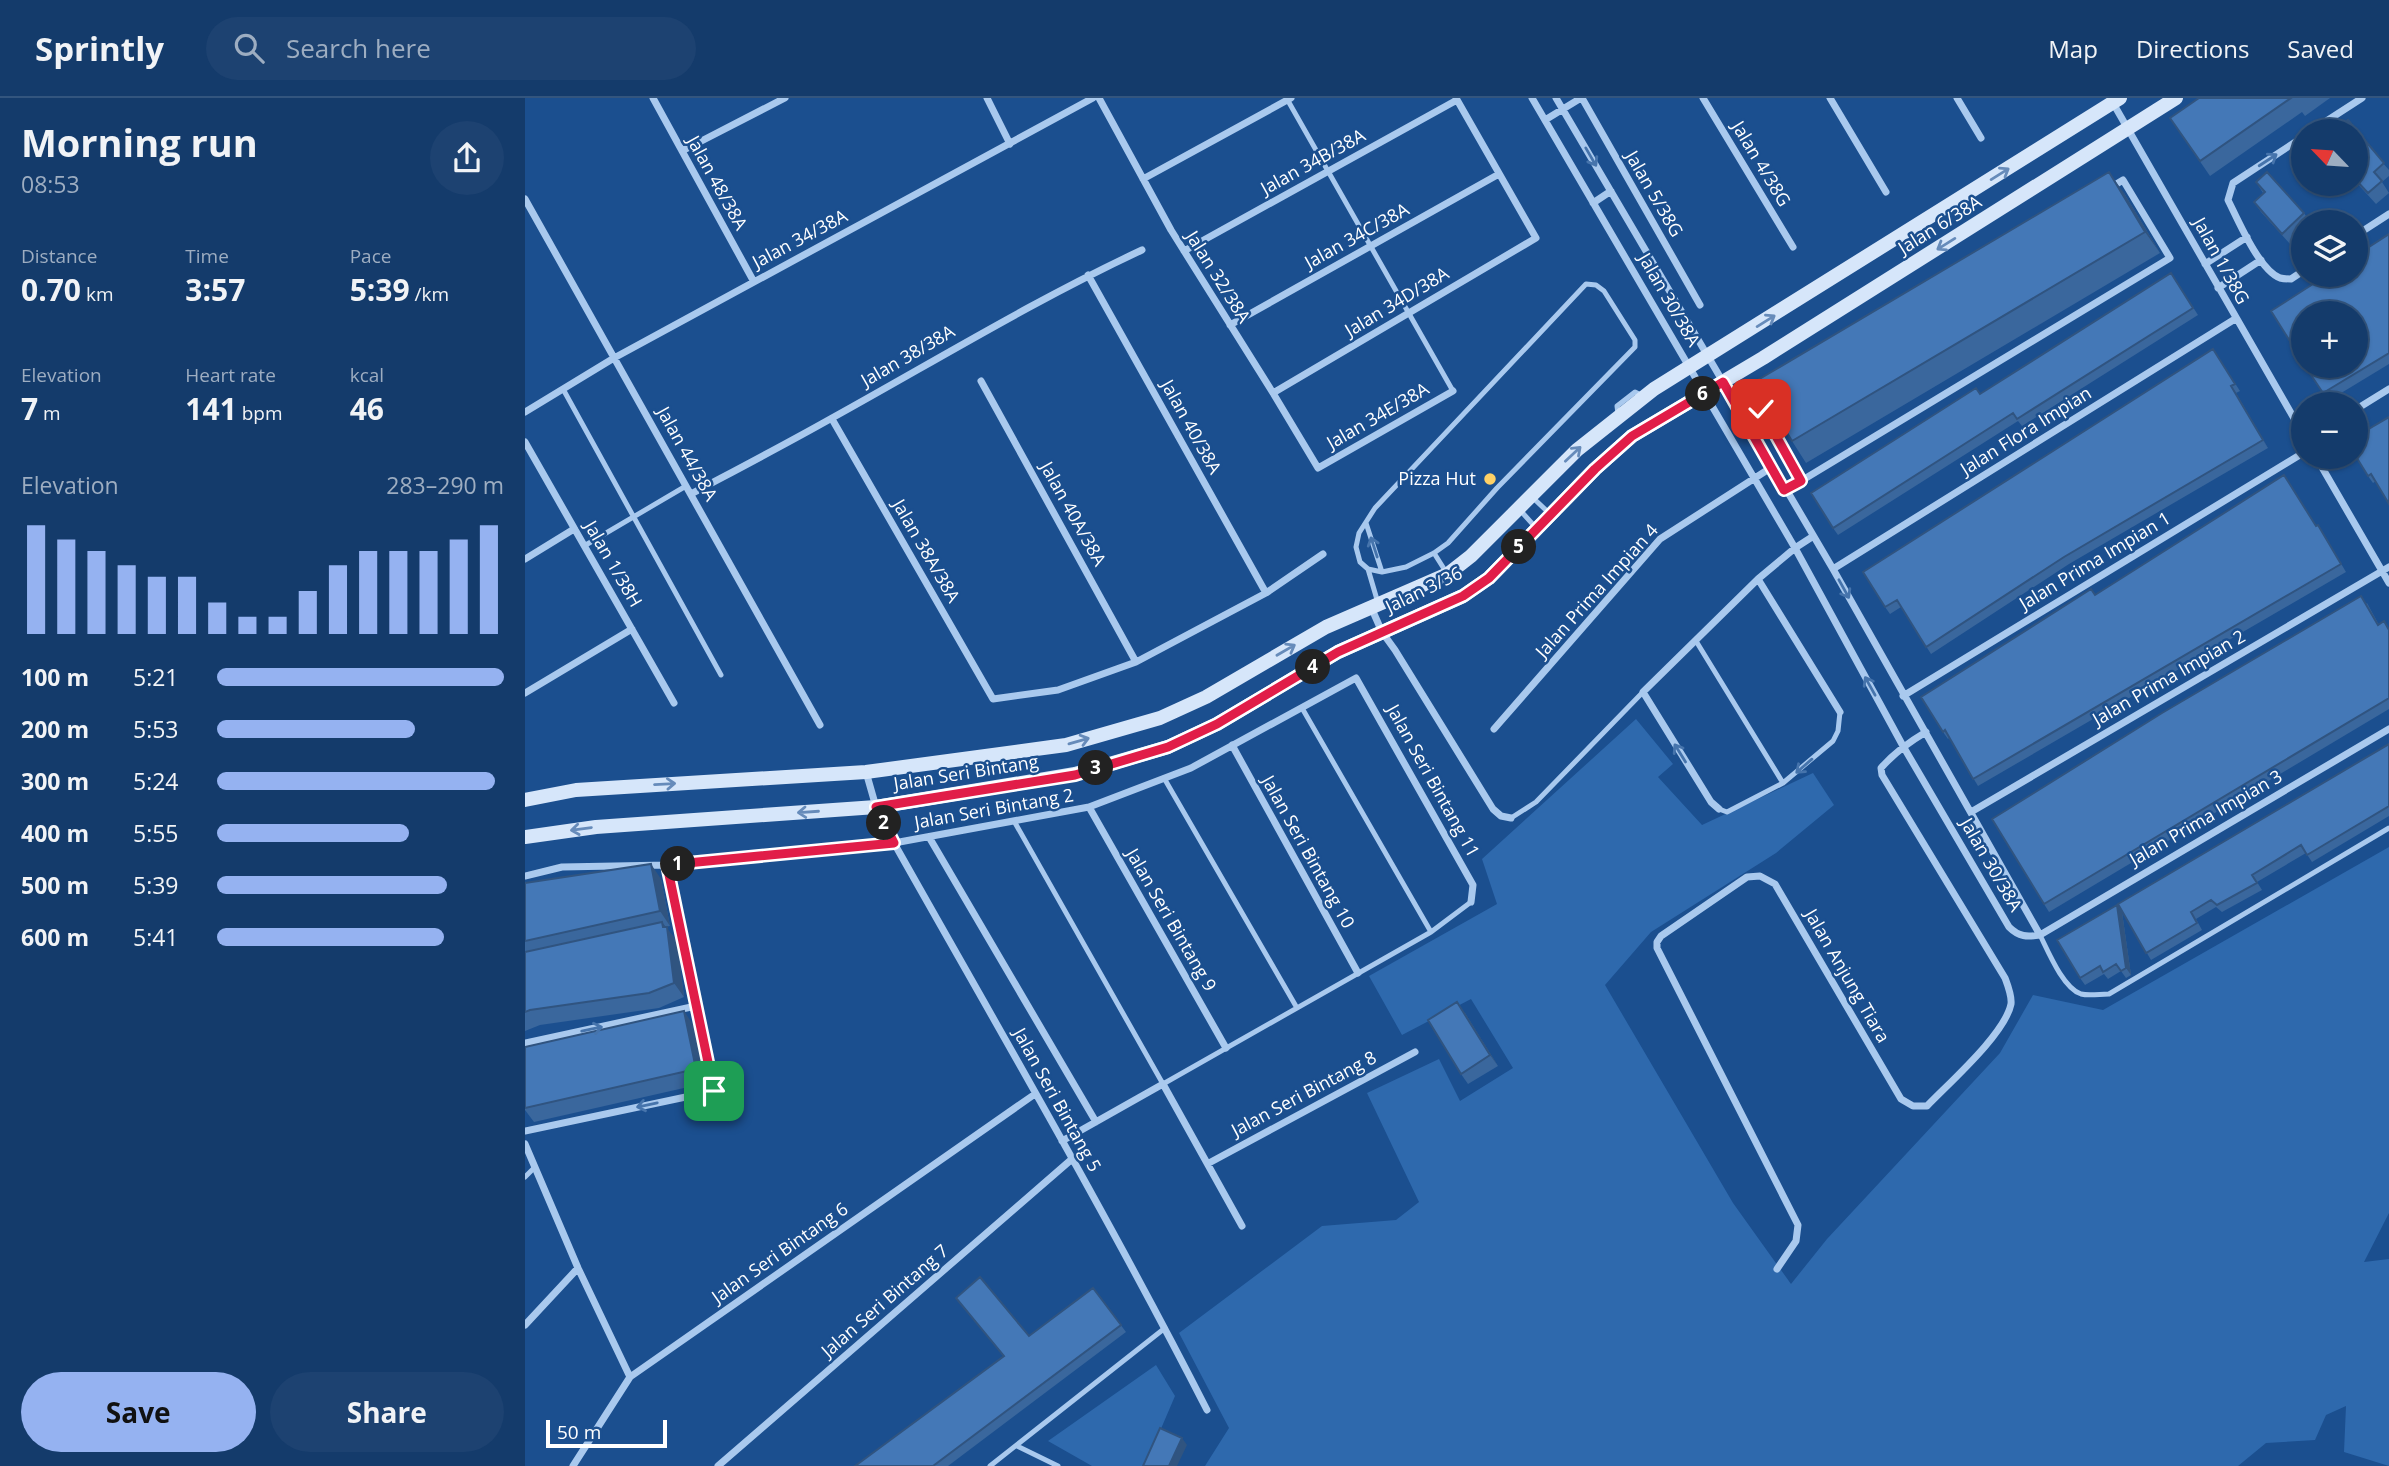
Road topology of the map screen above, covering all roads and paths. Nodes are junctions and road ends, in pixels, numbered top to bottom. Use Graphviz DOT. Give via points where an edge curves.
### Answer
graph roads {
  1 [pos="653,98"];
  2 [pos="785,98"];
  3 [pos="987,98"];
  4 [pos="1093,98"];
  5 [pos="1099,98"];
  6 [pos="1532,98"];
  7 [pos="1556,98"];
  8 [pos="1581,98"];
  9 [pos="1703,98"];
  10 [pos="1830,98"];
  11 [pos="1957,98"];
  12 [pos="2176,98"];
  13 [pos="2362,98"];
  14 [pos="1289,99"];
  15 [pos="1457,99"];
  16 [pos="2116,101"];
  17 [pos="1563,110"];
  18 [pos="2330,119"];
  19 [pos="1545,120"];
  20 [pos="2128,129"];
  21 [pos="1981,138"];
  22 [pos="1010,144"];
  23 [pos="2291,144"];
  24 [pos="682,151"];
  25 [pos="1328,171"];
  26 [pos="1499,174"];
  27 [pos="1143,179"];
  28 [pos="1611,191"];
  29 [pos="1886,192"];
  30 [pos="525,199"];
  31 [pos="1593,203"];
  32 [pos="2389,214"];
  33 [pos="2368,228"];
  34 [pos="2247,237"];
  35 [pos="1370,247"];
  36 [pos="1793,247"];
  37 [pos="1142,250"];
  38 [pos="1184,251"];
  39 [pos="2261,260"];
  40 [pos="2205,264"];
  41 [pos="1088,275"];
  42 [pos="2291,279"];
  43 [pos="754,282"];
  44 [pos="2218,288"];
  45 [pos="1700,305"];
  46 [pos="1408,314"];
  47 [pos="2235,319"];
  48 [pos="1230,325"];
  49 [pos="1708,357"];
  50 [pos="614,358"];
  51 [pos="1690,368"];
  52 [pos="981,381"];
  53 [pos="1723,382"];
  54 [pos="563,389"];
  55 [pos="2389,389"];
  56 [pos="1453,391"];
  57 [pos="1273,393"];
  58 [pos="1705,393"];
  59 [pos="2368,402"];
  60 [pos="525,412"];
  61 [pos="2291,414"];
  62 [pos="832,418"];
  63 [pos="525,442"];
  64 [pos="2291,460"];
  65 [pos="1772,467"];
  66 [pos="1318,468"];
  67 [pos="2324,469"];
  68 [pos="1754,479"];
  69 [pos="1801,481"];
  70 [pos="686,486"];
  71 [pos="1784,490"];
  72 [pos="691,494"];
  73 [pos="1531,496"];
  74 [pos="1518,509"];
  75 [pos="1550,515"];
  76 [pos="632,518"];
  77 [pos="1366,523"];
  78 [pos="574,529"];
  79 [pos="1537,529"];
  80 [pos="1812,537"];
  81 [pos="584,546"];
  82 [pos="1795,548"];
  83 [pos="1434,553"];
  84 [pos="1323,554"];
  85 [pos="525,559"];
  86 [pos="1368,569"];
  87 [pos="1833,569"];
  88 [pos="2386,569"];
  89 [pos="1382,572"];
  90 [pos="1448,574"];
  91 [pos="1758,579"];
  92 [pos="2389,583"];
  93 [pos="1266,593"];
  94 [pos="1375,606"];
  95 [pos="632,629"];
  96 [pos="1382,632"];
  97 [pos="1696,641"];
  98 [pos="1136,662"];
  99 [pos="721,675"];
  100 [pos="1356,678"];
  101 [pos="1643,692"];
  102 [pos="525,693"];
  103 [pos="1903,696"];
  104 [pos="674,703"];
  105 [pos="1302,708"];
  106 [pos="1840,712"];
  107 [pos="820,725"];
  108 [pos="1494,729"];
  109 [pos="2389,729"];
  110 [pos="1926,732"];
  111 [pos="1232,746"];
  112 [pos="1903,746"];
  113 [pos="866,772"];
  114 [pos="1164,778"];
  115 [pos="1783,783"];
  116 [pos="525,800"];
  117 [pos="876,807"];
  118 [pos="1089,807"];
  119 [pos="1719,809"];
  120 [pos="1971,812"];
  121 [pos="1511,818"];
  122 [pos="1014,821"];
  123 [pos="2389,828"];
  124 [pos="525,837"];
  125 [pos="929,837"];
  126 [pos="894,843"];
  127 [pos="667,865"];
  128 [pos="525,876"];
  129 [pos="1471,902"];
  130 [pos="680,929"];
  131 [pos="667,932"];
  132 [pos="1431,932"];
  133 [pos="2040,935"];
  134 [pos="1358,973"];
  135 [pos="696,1006"];
  136 [pos="1297,1008"];
  137 [pos="525,1043"];
  138 [pos="1226,1048"];
  139 [pos="1415,1052"];
  140 [pos="1163,1084"];
  141 [pos="1035,1094"];
  142 [pos="1095,1122"];
  143 [pos="525,1131"];
  144 [pos="1062,1141"];
  145 [pos="525,1144"];
  146 [pos="1072,1159"];
  147 [pos="1209,1163"];
  148 [pos="535,1167"];
  149 [pos="525,1177"];
  150 [pos="1243,1226"];
  151 [pos="578,1268"];
  152 [pos="1777,1269"];
  153 [pos="525,1325"];
  154 [pos="1165,1328"];
  155 [pos="630,1377"];
  156 [pos="1206,1410"];
  157 [pos="1017,1446"];
  158 [pos="573,1466"];
  159 [pos="718,1466"];
  160 [pos="990,1466"];
  161 [pos="1058,1466"];
  1 -- 24 [label="street, Jalan 48/38A"];
  2 -- 24 [label="street"];
  3 -- 22 [label="street"];
  4 -- 22 [label="street, Jalan 34/38A"];
  5 -- 27 [label="street, Jalan 32/38A"];
  6 -- 19 [label="street, Jalan 30/38A"];
  7 -- 17 [label="street, Jalan 30/38A"];
  8 -- 17 [label="street"];
  8 -- 45 [label="street, Jalan 5/38G"];
  9 -- 36 [label="street, Jalan 4/38G"];
  10 -- 29 [label="street"];
  11 -- 21 [label="street"];
  12 -- 20 [label="street, Jalan 6/38A"];
  13 -- 18 [label="street"];
  14 -- 25 [label="lane"];
  14 -- 27 [label="street"];
  15 -- 25 [label="street, Jalan 34B/38A"];
  15 -- 26 [label="street"];
  16 -- 20 [label="street, Jalan 1/38G"];
  49 -- 16 [label="street, Jalan 6/38A, one-way"];
  17 -- 19 [label="street"];
  17 -- 28 [label="street, Jalan 30/38A, one-way"];
  19 -- 31 [label="street, Jalan 30/38A"];
  20 -- 40 [label="street, Jalan 1/38G"];
  20 -- 53 [label="street, Jalan 6/38A, one-way"];
  22 -- 43 [label="street, Jalan 34/38A"];
  34 -- 23 [label="street, one-way" via="2228,200 2233,183"];
  24 -- 43 [label="street, Jalan 48/38A"];
  25 -- 35 [label="lane"];
  25 -- 38 [label="street, Jalan 34B/38A"];
  26 -- 35 [label="street, Jalan 34C/38A"];
  26 -- 46 [label="street, Jalan 34D/38A" via="1536,238"];
  27 -- 38 [label="street, Jalan 32/38A"];
  28 -- 31 [label="street"];
  28 -- 49 [label="street, Jalan 30/38A"];
  30 -- 50 [label="street, Jalan 44/38A"];
  31 -- 51 [label="street, Jalan 30/38A"];
  32 -- 33 [label="street"];
  34 -- 39 [label="street"];
  34 -- 40 [label="street"];
  35 -- 46 [label="lane"];
  35 -- 48 [label="street, Jalan 34C/38A"];
  37 -- 41 [label="street, Jalan 38/38A"];
  38 -- 48 [label="street, Jalan 32/38A"];
  39 -- 42 [label="street" via="2280,278"];
  39 -- 44 [label="street"];
  40 -- 44 [label="street, Jalan 1/38G"];
  41 -- 62 [label="street, Jalan 38/38A"];
  41 -- 93 [label="street, Jalan 40/38A"];
  43 -- 50 [label="street, Jalan 34/38A"];
  44 -- 47 [label="street, Jalan 1/38G"];
  46 -- 56 [label="lane"];
  46 -- 57 [label="street, Jalan 34D/38A"];
  47 -- 61 [label="street, Jalan 1/38G"];
  47 -- 87 [label="street, Jalan Flora Impian"];
  48 -- 57 [label="street, Jalan 32/38A"];
  49 -- 51 [label="street, Jalan 6/38A"];
  49 -- 53 [label="street, Jalan 30/38A"];
  50 -- 54 [label="street, Jalan 34/38A"];
  50 -- 70 [label="street, Jalan 44/38A"];
  51 -- 58 [label="street, Jalan 30/38A"];
  73 -- 51 [label="street, Jalan 3/36, one-way" via="1577,450 1644,396"];
  52 -- 98 [label="street, Jalan 40A/38A"];
  53 -- 58 [label="street, Jalan 6/38A"];
  53 -- 65 [label="street, Jalan 30/38A"];
  54 -- 60 [label="street, Jalan 34/38A"];
  54 -- 76 [label="lane"];
  55 -- 59 [label="street"];
  56 -- 66 [label="street, Jalan 34E/38A"];
  57 -- 66 [label="street, Jalan 32/38A"];
  58 -- 68 [label="street, Jalan 30/38A"];
  58 -- 75 [label="street, Jalan 3/36" via="1632,436"];
  62 -- 72 [label="street, Jalan 38/38A"];
  62 -- 98 [label="street, Jalan 38A/38A" via="993,699 1058,690"];
  63 -- 78 [label="street, Jalan 1/38H"];
  64 -- 103 [label="street, Jalan Prima Impian 1"];
  65 -- 68 [label="street, Jalan Prima Impian 4"];
  65 -- 71 [label="street, Jalan 30/38A"];
  67 -- 88 [label="street"];
  68 -- 82 [label="street, Jalan 30/38A"];
  68 -- 108 [label="street, Jalan Prima Impian 4" via="1660,539"];
  69 -- 69 [label="street" via="1761,409 1762,401 2123,180 2170,258"];
  69 -- 71 [label="street"];
  70 -- 72 [label="street, Jalan 44/38A"];
  70 -- 76 [label="lane"];
  71 -- 80 [label="street, Jalan 30/38A"];
  72 -- 107 [label="street, Jalan 44/38A"];
  73 -- 74 [label="street, Jalan 3/36"];
  73 -- 75 [label="lane"];
  74 -- 79 [label="lane"];
  74 -- 90 [label="street, Jalan 3/36"];
  75 -- 79 [label="street, Jalan 3/36"];
  76 -- 81 [label="lane"];
  76 -- 99 [label="lane"];
  77 -- 83 [label="lane" via="1384,498 1581,287 1596,285 1629,330 1635,347"];
  77 -- 86 [label="lane" via="1356,547 1360,562"];
  89 -- 77 [label="lane, one-way"];
  78 -- 81 [label="street, Jalan 1/38H"];
  78 -- 85 [label="street"];
  79 -- 96 [label="street, Jalan 3/36" via="1489,578 1463,596"];
  80 -- 82 [label="street"];
  80 -- 87 [label="street, Jalan 30/38A"];
  81 -- 95 [label="street, Jalan 1/38H"];
  82 -- 91 [label="street"];
  112 -- 82 [label="street, Jalan 30/38A, one-way"];
  83 -- 89 [label="lane" via="1406,567"];
  83 -- 90 [label="lane"];
  84 -- 93 [label="street"];
  86 -- 89 [label="lane"];
  86 -- 94 [label="lane"];
  87 -- 103 [label="street, Jalan 30/38A, one-way"];
  88 -- 92 [label="street"];
  88 -- 120 [label="street, Jalan Prima Impian 2"];
  90 -- 94 [label="street, Jalan 3/36"];
  91 -- 97 [label="street"];
  91 -- 106 [label="street"];
  93 -- 98 [label="street"];
  94 -- 96 [label="street"];
  113 -- 94 [label="street, Jalan Seri Bintang, one-way" via="1066,745 1160,718 1206,697 1326,627"];
  95 -- 102 [label="street"];
  95 -- 104 [label="street, Jalan 1/38H"];
  96 -- 117 [label="street, Jalan Seri Bintang" via="1168,747 1075,775"];
  96 -- 121 [label="street" via="1493,809"];
  97 -- 101 [label="street"];
  97 -- 115 [label="lane"];
  100 -- 105 [label="street, Jalan Seri Bintang 2"];
  100 -- 129 [label="street, Jalan Seri Bintang 11" via="1473,886"];
  119 -- 101 [label="street, one-way"];
  101 -- 121 [label="lane" via="1536,802"];
  103 -- 110 [label="street, Jalan 30/38A"];
  105 -- 111 [label="street, Jalan Seri Bintang 2"];
  105 -- 132 [label="lane"];
  106 -- 115 [label="lane, one-way" via="1833,741"];
  109 -- 133 [label="street, Jalan Prima Impian 3"];
  110 -- 112 [label="street, Jalan Anjung Tiara"];
  110 -- 120 [label="street, Jalan 30/38A"];
  111 -- 114 [label="street, Jalan Seri Bintang 2"];
  111 -- 134 [label="street, Jalan Seri Bintang 10"];
  112 -- 133 [label="street, Jalan 30/38A" via="2010,927 2028,937"];
  112 -- 152 [label="street, Jalan Anjung Tiara" via="1881,768 1882,775 2005,978 2012,1001 1995,1034 1927,1106 1913,1106 1901,1099 1775,884 1760,876 1747,877 1657,942 1798,1225 1796,1241"];
  116 -- 113 [label="street, Jalan Seri Bintang, one-way" via="576,790"];
  113 -- 117 [label="street, Jalan Seri Bintang 5"];
  114 -- 118 [label="street, Jalan Seri Bintang 2"];
  114 -- 136 [label="lane"];
  115 -- 119 [label="lane" via="1727,811"];
  117 -- 124 [label="street, Jalan Seri Bintang, one-way" via="596,827"];
  117 -- 126 [label="street, Jalan Seri Bintang 5"];
  118 -- 122 [label="street, Jalan Seri Bintang 2"];
  118 -- 138 [label="street, Jalan Seri Bintang 9"];
  120 -- 133 [label="street, Jalan 30/38A"];
  122 -- 125 [label="street, Jalan Seri Bintang 2"];
  122 -- 140 [label="lane"];
  123 -- 133 [label="lane" via="2109,993 2074,991"];
  125 -- 126 [label="street, Jalan Seri Bintang 2"];
  125 -- 142 [label="street"];
  126 -- 127 [label="street, Jalan Seri Bintang 2"];
  126 -- 141 [label="street, Jalan Seri Bintang 5"];
  127 -- 128 [label="street, Jalan Seri Bintang 2" via="562,867"];
  127 -- 130 [label="street"];
  129 -- 132 [label="lane"];
  130 -- 131 [label="lane"];
  130 -- 135 [label="street"];
  132 -- 134 [label="lane"];
  134 -- 136 [label="lane"];
  137 -- 135 [label="street, one-way"];
  135 -- 143 [label="street, one-way" via="714,1091"];
  136 -- 138 [label="lane"];
  138 -- 140 [label="lane"];
  139 -- 147 [label="street, Jalan Seri Bintang 8"];
  140 -- 142 [label="street"];
  140 -- 147 [label="street"];
  141 -- 144 [label="street, Jalan Seri Bintang 5"];
  141 -- 155 [label="street, Jalan Seri Bintang 6"];
  142 -- 144 [label="street"];
  144 -- 146 [label="street, Jalan Seri Bintang 5"];
  145 -- 148 [label="street"];
  146 -- 154 [label="street, Jalan Seri Bintang 5"];
  146 -- 159 [label="street, Jalan Seri Bintang 7"];
  147 -- 150 [label="street"];
  148 -- 149 [label="lane"];
  148 -- 151 [label="street"];
  151 -- 153 [label="street"];
  151 -- 155 [label="street"];
  154 -- 156 [label="street, Jalan Seri Bintang 5"];
  154 -- 157 [label="lane"];
  155 -- 158 [label="street, Jalan Seri Bintang 6"];
  157 -- 160 [label="lane"];
  157 -- 161 [label="lane"];
}
